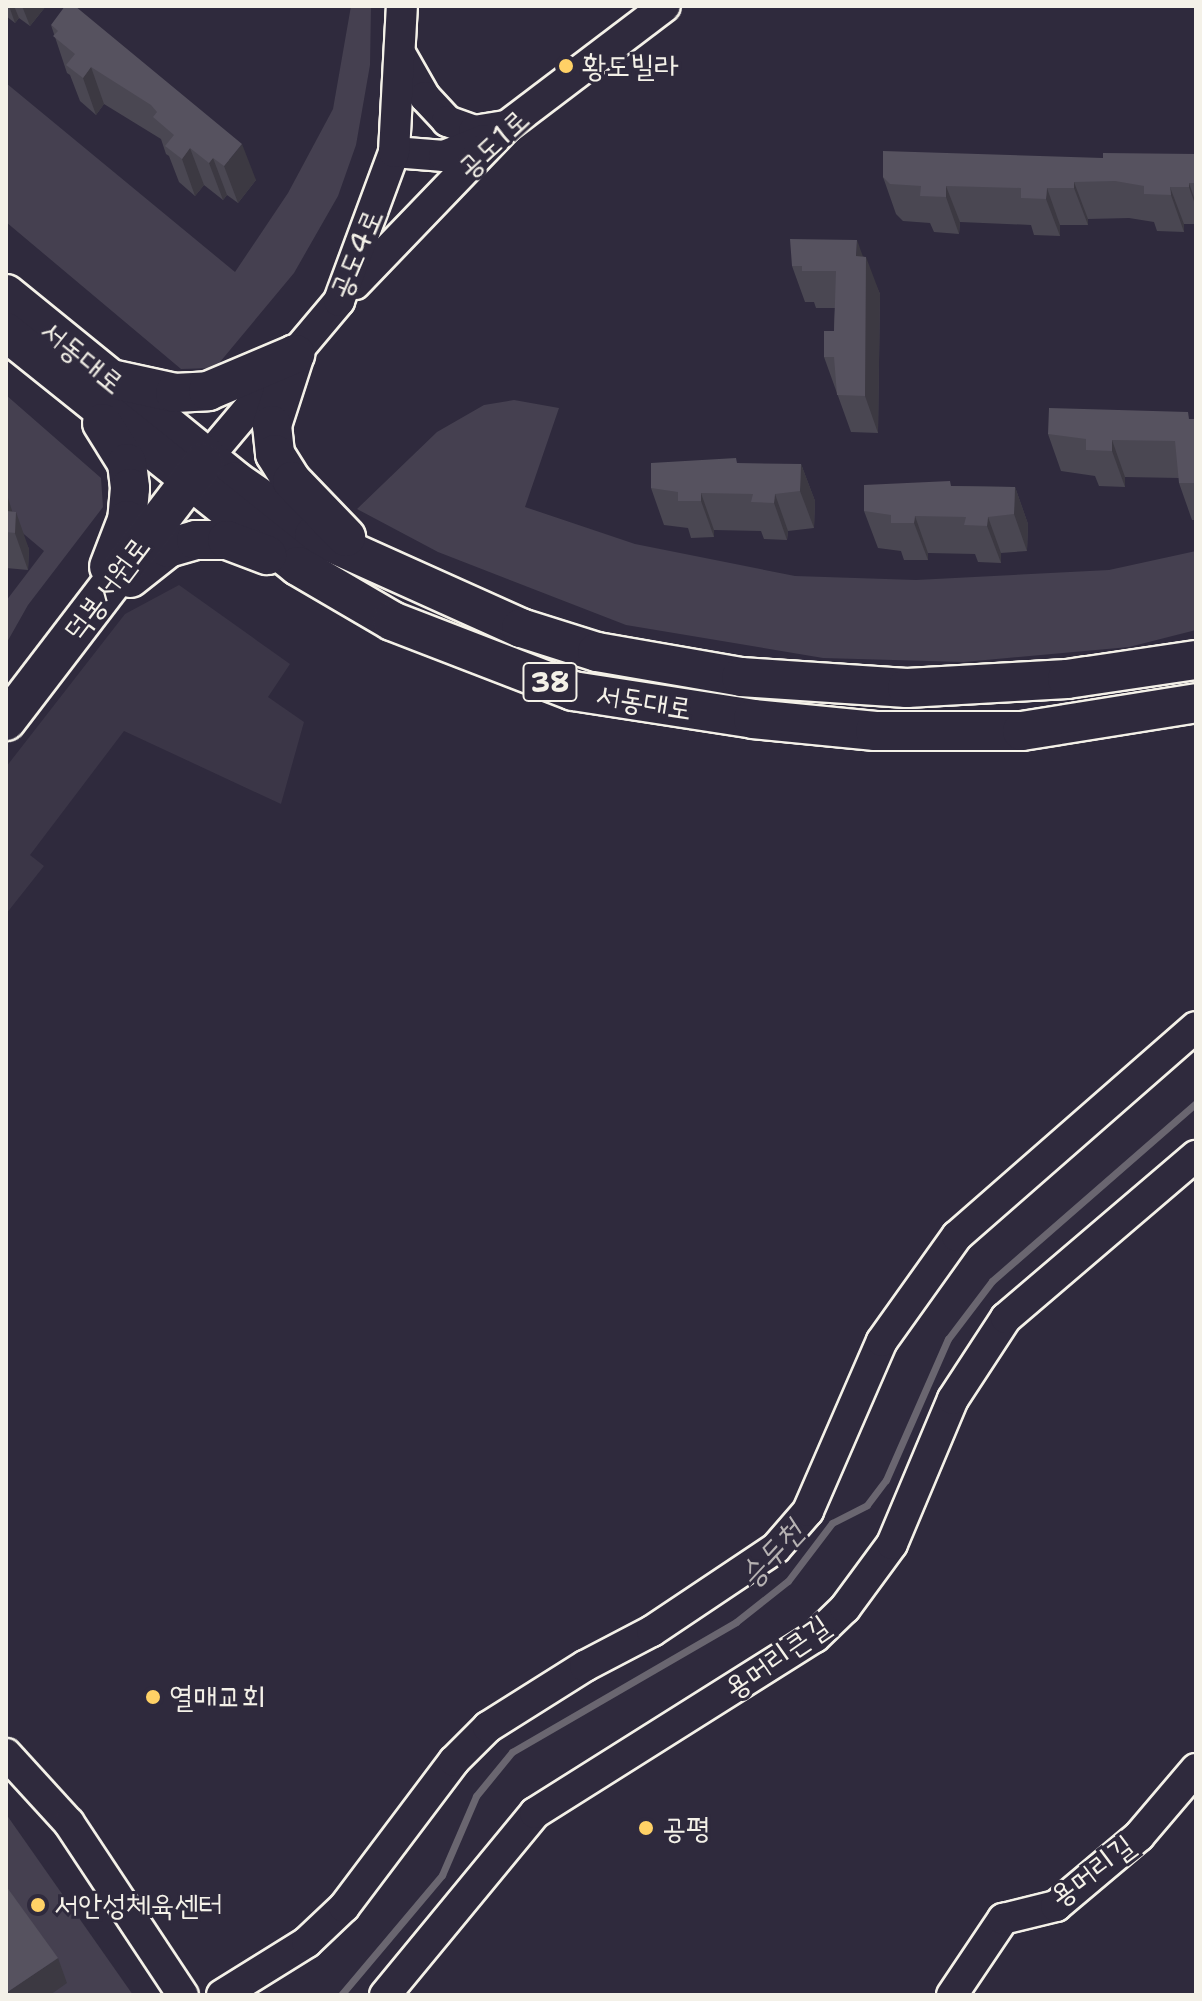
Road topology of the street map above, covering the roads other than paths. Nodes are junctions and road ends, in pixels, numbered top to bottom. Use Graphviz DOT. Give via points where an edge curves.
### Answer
graph roads {
  1 [pos="402,6"];
  2 [pos="665,6"];
  3 [pos="401,55"];
  4 [pos="507,126"];
  5 [pos="394,152"];
  6 [pos="6,294"];
  7 [pos="339,301"];
  8 [pos="6,332"];
  9 [pos="295,354"];
  10 [pos="97,388"];
  11 [pos="197,470"];
  12 [pos="370,562"];
  13 [pos="298,566"];
  14 [pos="94,607"];
  15 [pos="1196,660"];
  16 [pos="1196,703"];
  17 [pos="6,721"];
  18 [pos="1196,1027"];
  19 [pos="1196,1156"];
  20 [pos="6,1754"];
  21 [pos="1196,1769"];
  22 [pos="183,1995"];
  23 [pos="222,1995"];
  24 [pos="385,1995"];
  25 [pos="952,1995"];
  1 -- 3 [label="street, 공도4로"];
  2 -- 4 [label="street, 공도1로"];
  3 -- 4 [label="street" via="425,97 447,121 474,131"];
  3 -- 5 [label="street, 공도4로"];
  4 -- 5 [label="street" via="466,151 444,156"];
  4 -- 7 [label="street, 공도1로"];
  5 -- 7 [label="street, 공도4로"];
  6 -- 10 [label="main road, 서동대로 / 38"];
  7 -- 9 [label="street, 공도4로"];
  8 -- 10 [label="main road, 서동대로 / 38"];
  9 -- 10 [label="main road" via="208,391"];
  9 -- 11 [label="street, 공도4로"];
  9 -- 12 [label="main road" via="272,425 275,454 292,481"];
  10 -- 11 [label="main road, 서동대로 / 38"];
  10 -- 14 [label="main road" via="127,463 130,488 127,520"];
  11 -- 12 [label="main road, 서동대로 / 38"];
  11 -- 13 [label="main road, 서동대로 / 38"];
  11 -- 14 [label="main road, 덕봉서원로"];
  12 -- 15 [label="main road, 서동대로 / 38" via="521,628 597,652 741,677 816,685 984,687"];
  13 -- 14 [label="main road" via="227,540 196,540 168,548"];
  13 -- 16 [label="main road, 서동대로 / 38" via="392,621 573,691 753,719 875,731 1022,731"];
  14 -- 17 [label="main road, 덕봉서원로"];
  18 -- 23 [label="street" via="957,1236 882,1341 808,1511 776,1548 652,1631 488,1727 454,1761 344,1907 307,1942"];
  19 -- 24 [label="street, 용머리큰길" via="1006,1318 953,1399 892,1544 845,1608 815,1637 535,1813"];
  20 -- 22 [label="street" via="69,1823"];
  21 -- 25 [label="street, 용머리길" via="1139,1836 1056,1906 1003,1919"];
}
